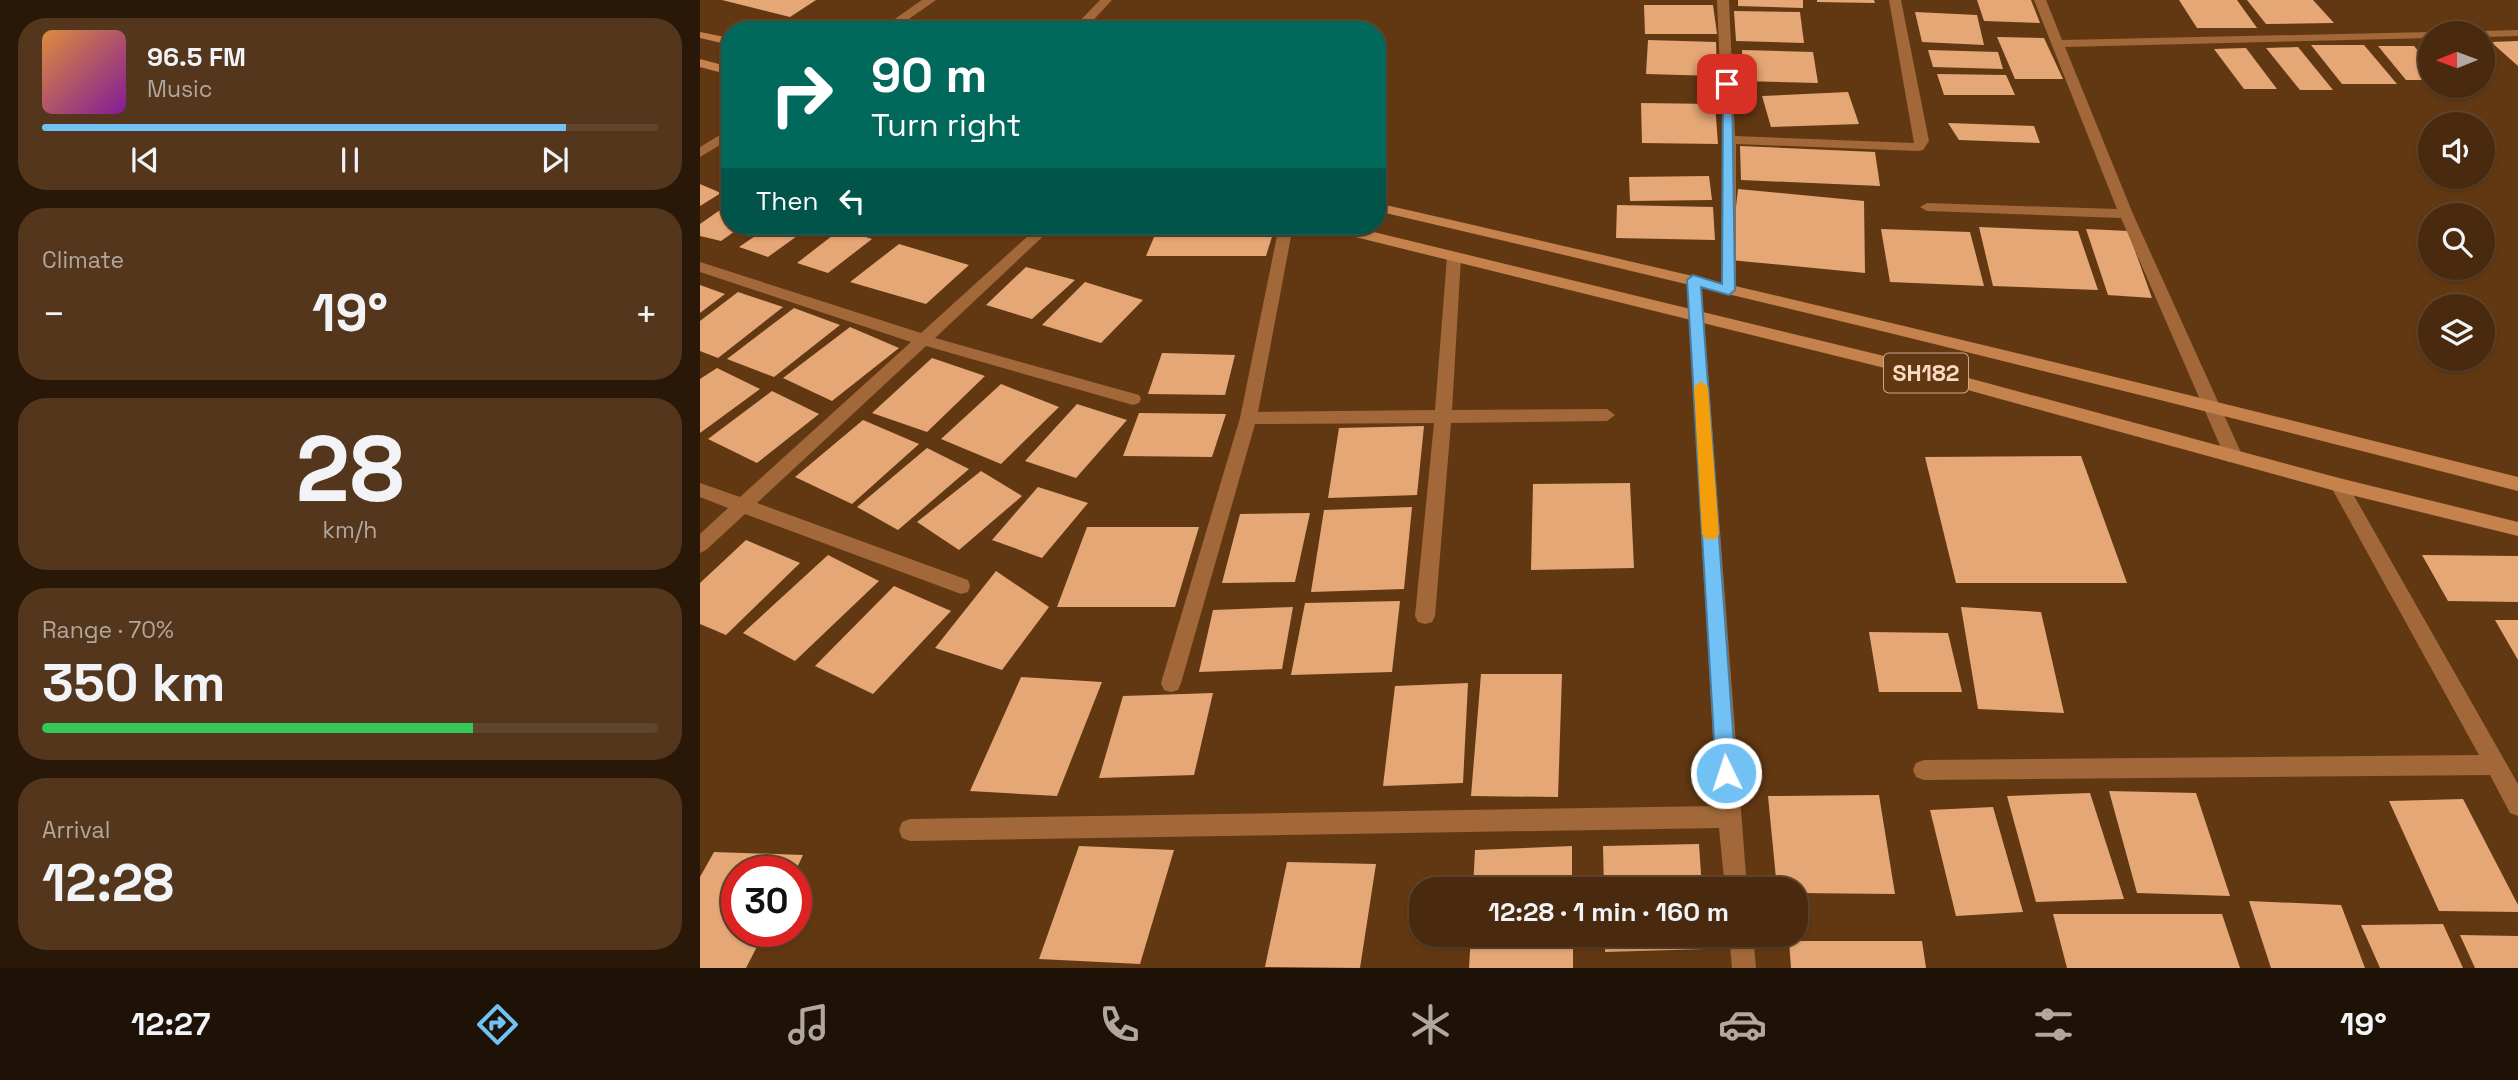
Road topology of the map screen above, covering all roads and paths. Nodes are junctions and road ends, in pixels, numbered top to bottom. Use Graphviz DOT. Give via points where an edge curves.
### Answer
graph roads {
  1 [pos="930,0"];
  2 [pos="1106,0"];
  3 [pos="1723,0"];
  4 [pos="1895,0"];
  5 [pos="2040,0"];
  6 [pos="898,21"];
  7 [pos="1086,21"];
  8 [pos="2518,33"];
  9 [pos="2496,34"];
  10 [pos="700,35"];
  11 [pos="2418,35"];
  12 [pos="721,40"];
  13 [pos="2059,44"];
  14 [pos="700,63"];
  15 [pos="721,69"];
  16 [pos="721,139"];
  17 [pos="1729,140"];
  18 [pos="700,153"];
  19 [pos="1927,207"];
  20 [pos="1386,209"];
  21 [pos="2126,214"];
  22 [pos="1037,235"];
  23 [pos="1284,235"];
  24 [pos="1367,235"];
  25 [pos="1454,257"];
  26 [pos="700,267"];
  27 [pos="1693,280"];
  28 [pos="1729,290"];
  29 [pos="1696,316"];
  30 [pos="924,340"];
  31 [pos="1133,399"];
  32 [pos="2212,406"];
  33 [pos="1608,415"];
  34 [pos="1443,416"];
  35 [pos="1248,418"];
  36 [pos="2234,457"];
  37 [pos="2518,484"];
  38 [pos="2339,485"];
  39 [pos="700,490"];
  40 [pos="744,506"];
  41 [pos="2518,529"];
  42 [pos="700,545"];
  43 [pos="961,586"];
  44 [pos="1425,616"];
  45 [pos="1171,683"];
  46 [pos="2495,765"];
  47 [pos="1924,770"];
  48 [pos="2518,805"];
  49 [pos="1729,817"];
  50 [pos="910,830"];
  51 [pos="1735,877"];
  52 [pos="1742,947"];
  53 [pos="1744,968"];
  1 -- 6 [label="street"];
  2 -- 7 [label="street"];
  3 -- 17 [label="street"];
  4 -- 17 [label="street" via="1922,141 1918,147"];
  5 -- 13 [label="street"];
  8 -- 9 [label="street"];
  10 -- 12 [label="main road"];
  11 -- 13 [label="street"];
  13 -- 21 [label="street"];
  14 -- 15 [label="main road"];
  16 -- 18 [label="street"];
  17 -- 28 [label="street"];
  19 -- 21 [label="street"];
  20 -- 27 [label="main road, SH182"];
  21 -- 32 [label="street"];
  22 -- 30 [label="street"];
  23 -- 35 [label="street"];
  24 -- 25 [label="main road, SH182"];
  25 -- 29 [label="main road, SH182"];
  25 -- 34 [label="street"];
  26 -- 30 [label="street"];
  27 -- 28 [label="main road, SH182"];
  27 -- 29 [label="street"];
  28 -- 32 [label="main road, SH182"];
  29 -- 36 [label="main road, SH182" via="1913,369"];
  29 -- 49 [label="street"];
  30 -- 31 [label="street"];
  30 -- 40 [label="street"];
  32 -- 36 [label="street"];
  32 -- 37 [label="main road, SH182"];
  33 -- 34 [label="street"];
  34 -- 35 [label="street"];
  34 -- 44 [label="street"];
  35 -- 45 [label="street"];
  36 -- 38 [label="main road, SH182"];
  38 -- 41 [label="main road, SH182"];
  38 -- 46 [label="street"];
  39 -- 40 [label="street"];
  40 -- 42 [label="street"];
  40 -- 43 [label="street"];
  46 -- 47 [label="street"];
  46 -- 48 [label="street"];
  49 -- 50 [label="street"];
  49 -- 51 [label="street"];
  52 -- 53 [label="street"];
}
